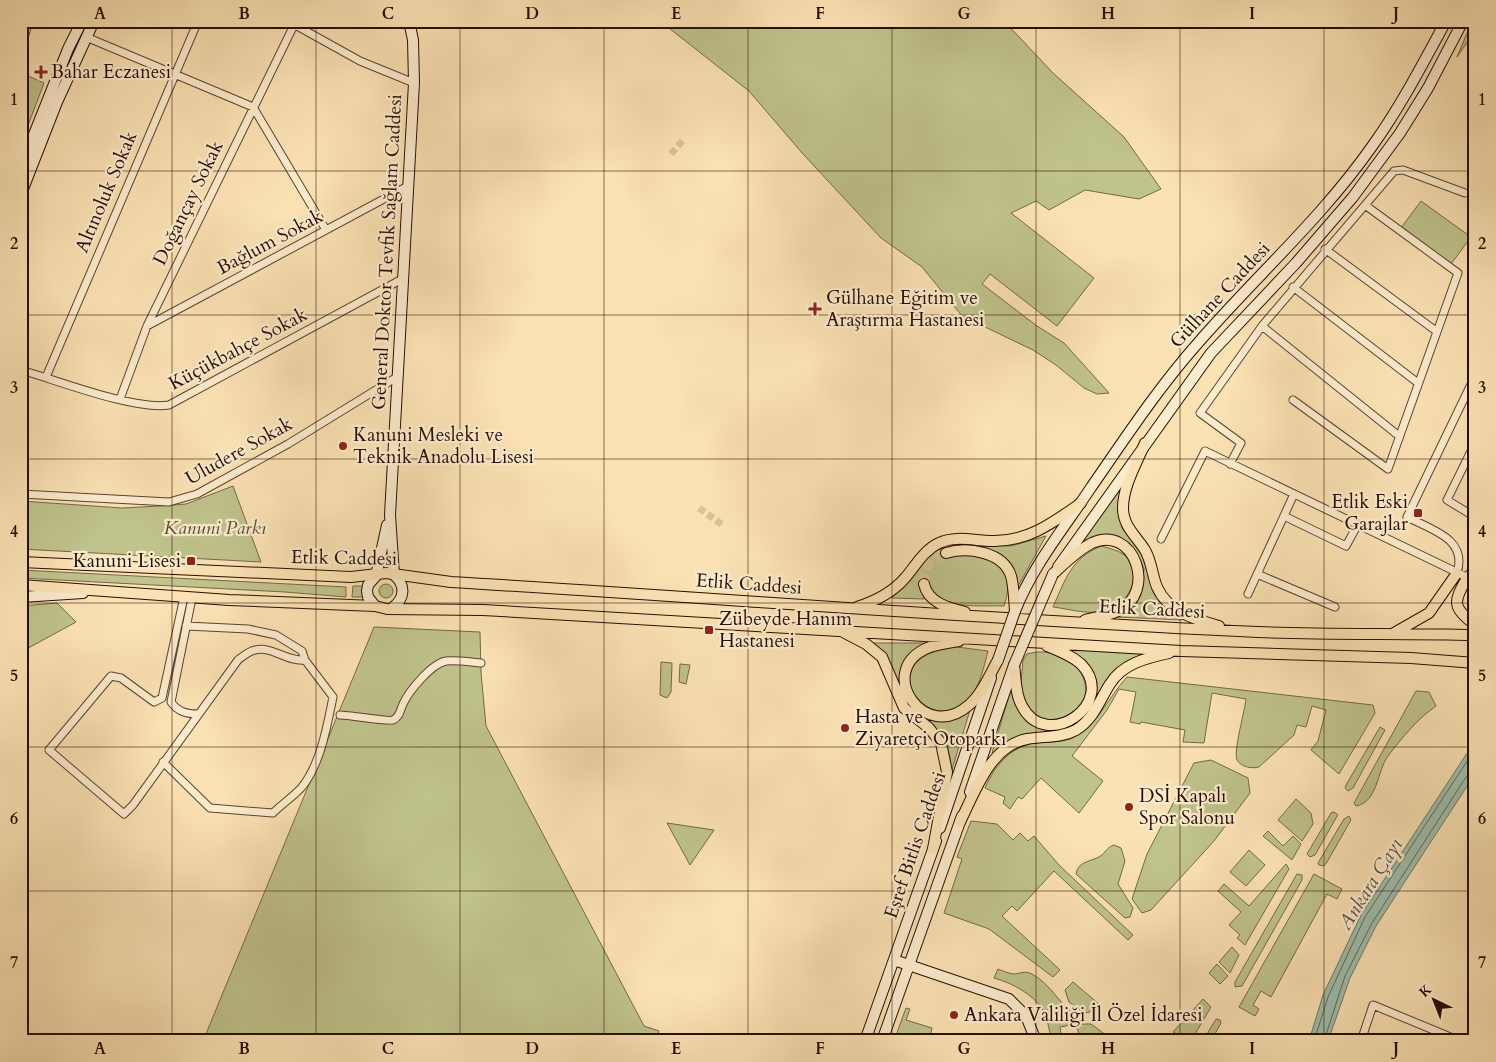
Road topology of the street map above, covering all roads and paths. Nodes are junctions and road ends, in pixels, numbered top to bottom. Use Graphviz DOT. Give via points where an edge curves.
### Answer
graph roads {
  1 [pos="29,21"];
  2 [pos="82,21"];
  3 [pos="94,21"];
  4 [pos="198,21"];
  5 [pos="409,21"];
  6 [pos="1446,21"];
  7 [pos="1463,21"];
  8 [pos="291,23"];
  9 [pos="86,37"];
  10 [pos="21,48"];
  11 [pos="174,73"];
  12 [pos="414,83"];
  13 [pos="253,107"];
  14 [pos="21,167"];
  15 [pos="408,186"];
  16 [pos="1465,193"];
  17 [pos="21,194"];
  18 [pos="1365,205"];
  19 [pos="326,230"];
  20 [pos="1325,249"];
  21 [pos="404,278"];
  22 [pos="1293,287"];
  23 [pos="147,326"];
  24 [pos="1262,326"];
  25 [pos="1436,331"];
  26 [pos="21,370"];
  27 [pos="398,376"];
  28 [pos="1475,376"];
  29 [pos="46,377"];
  30 [pos="1418,382"];
  31 [pos="120,399"];
  32 [pos="1293,400"];
  33 [pos="1399,436"];
  34 [pos="1145,443"];
  35 [pos="1475,443"];
  36 [pos="1230,464"];
  37 [pos="21,494"];
  38 [pos="1294,494"];
  39 [pos="1081,503"];
  40 [pos="390,514"];
  41 [pos="1284,516"];
  42 [pos="1475,516"];
  43 [pos="1358,524"];
  44 [pos="1161,539"];
  45 [pos="946,553"];
  46 [pos="21,562"];
  47 [pos="1475,564"];
  48 [pos="1457,573"];
  49 [pos="1053,574"];
  50 [pos="1257,574"];
  51 [pos="394,575"];
  52 [pos="376,576"];
  53 [pos="1471,580"];
  54 [pos="924,584"];
  55 [pos="21,585"];
  56 [pos="101,592"];
  57 [pos="1017,592"];
  58 [pos="1248,594"];
  59 [pos="21,597"];
  60 [pos="188,597"];
  61 [pos="375,606"];
  62 [pos="1335,607"];
  63 [pos="392,608"];
  64 [pos="852,609"];
  65 [pos="993,618"];
  66 [pos="1069,623"];
  67 [pos="1475,625"];
  68 [pos="186,626"];
  69 [pos="837,630"];
  70 [pos="1236,631"];
  71 [pos="1393,633"];
  72 [pos="1475,635"];
  73 [pos="980,639"];
  74 [pos="1042,643"];
  75 [pos="1181,651"];
  76 [pos="305,660"];
  77 [pos="998,660"];
  78 [pos="481,663"];
  79 [pos="1475,663"];
  80 [pos="1014,665"];
  81 [pos="198,714"];
  82 [pos="340,715"];
  83 [pos="163,762"];
  84 [pos="960,822"];
  85 [pos="933,850"];
  86 [pos="894,960"];
  87 [pos="910,966"];
  88 [pos="865,1041"];
  89 [pos="882,1041"];
  90 [pos="1036,1041"];
  91 [pos="1361,1041"];
  92 [pos="1460,1041"];
  1 -- 10 [label="street"];
  2 -- 14 [label="main road"];
  3 -- 9 [label="main road"];
  4 -- 11 [label="street, Altınoluk Sokak"];
  5 -- 12 [label="main road, General Doktor Tevfik Sağlam Caddesi"];
  6 -- 39 [label="main road, Gülhane Caddesi" via="1406,95 1373,145 1306,227 1180,364"];
  7 -- 34 [label="main road, Gülhane Caddesi" via="1400,134 1353,197 1211,353"];
  8 -- 12 [label="street" via="360,61"];
  8 -- 13 [label="street, Doğançay Sokak"];
  9 -- 11 [label="street"];
  9 -- 17 [label="main road"];
  11 -- 13 [label="street"];
  11 -- 29 [label="street, Altınoluk Sokak"];
  12 -- 15 [label="main road, General Doktor Tevfik Sağlam Caddesi"];
  13 -- 19 [label="street"];
  13 -- 23 [label="street, Doğançay Sokak"];
  15 -- 19 [label="street, Bağlum Sokak"];
  15 -- 21 [label="main road, General Doktor Tevfik Sağlam Caddesi"];
  16 -- 18 [label="street" via="1403,170 1394,171"];
  18 -- 20 [label="street"];
  18 -- 25 [label="street" via="1458,274"];
  19 -- 23 [label="street, Bağlum Sokak"];
  20 -- 22 [label="street"];
  20 -- 25 [label="street"];
  21 -- 27 [label="main road, General Doktor Tevfik Sağlam Caddesi"];
  21 -- 31 [label="street, Küçükbahçe Sokak" via="178,402 158,407"];
  22 -- 24 [label="street"];
  22 -- 30 [label="street"];
  23 -- 31 [label="street, Doğançay Sokak"];
  24 -- 33 [label="street"];
  24 -- 36 [label="street" via="1200,413 1241,443"];
  25 -- 30 [label="street"];
  26 -- 29 [label="street, Küçükbahçe Sokak"];
  27 -- 37 [label="street, Uludere Sokak" via="288,444 182,500 168,502"];
  27 -- 40 [label="main road, General Doktor Tevfik Sağlam Caddesi"];
  28 -- 48 [label="street" via="1407,517 1446,537 1458,548 1461,560"];
  29 -- 31 [label="street, Küçükbahçe Sokak"];
  30 -- 33 [label="street"];
  32 -- 33 [label="street" via="1388,470"];
  34 -- 49 [label="main road, Gülhane Caddesi"];
  34 -- 70 [label="main road" via="1123,502 1123,516 1130,531 1151,562 1157,586 1176,610"];
  35 -- 42 [label="street" via="1448,500"];
  36 -- 38 [label="street"];
  36 -- 44 [label="street" via="1205,452"];
  38 -- 41 [label="street"];
  38 -- 43 [label="street"];
  39 -- 57 [label="main road, Gülhane Caddesi"];
  39 -- 64 [label="main road" via="1046,527 1022,538 994,542 963,539 940,542 920,557 905,578 888,593"];
  40 -- 51 [label="main road, General Doktor Tevfik Sağlam Caddesi"];
  40 -- 52 [label="main road, General Doktor Tevfik Sağlam Caddesi"];
  41 -- 43 [label="street" via="1346,546"];
  41 -- 50 [label="street"];
  43 -- 48 [label="street"];
  45 -- 57 [label="main road" via="972,551 994,557 1008,570"];
  46 -- 52 [label="main road, Etlik Caddesi"];
  47 -- 53 [label="street"];
  48 -- 53 [label="street"];
  48 -- 71 [label="main road" via="1429,613"];
  49 -- 66 [label="main road" via="1094,542 1106,540 1117,542 1132,554 1138,569 1137,590 1120,610"];
  49 -- 80 [label="main road, Eşref Bitlis Caddesi, bridge"];
  50 -- 58 [label="street"];
  50 -- 62 [label="street"];
  51 -- 52 [label="main road, Etlik Caddesi"];
  51 -- 63 [label="main road" via="402,584 403,595"];
  51 -- 64 [label="main road, Etlik Caddesi" via="451,582"];
  52 -- 61 [label="main road" via="367,591"];
  53 -- 67 [label="main road" via="1457,598 1456,606"];
  54 -- 65 [label="main road" via="932,598 944,605"];
  55 -- 56 [label="main road"];
  56 -- 59 [label="main road"];
  56 -- 60 [label="main road"];
  57 -- 77 [label="main road, Eşref Bitlis Caddesi, bridge" via="1015,611"];
  60 -- 61 [label="main road"];
  60 -- 68 [label="street"];
  60 -- 83 [label="street" via="162,698 154,702 121,678 111,676 49,750 124,814"];
  61 -- 63 [label="main road"];
  63 -- 69 [label="main road"];
  64 -- 65 [label="main road, Etlik Caddesi"];
  65 -- 66 [label="main road, Etlik Caddesi"];
  66 -- 70 [label="main road, Etlik Caddesi"];
  68 -- 76 [label="street" via="248,629 276,635 302,651"];
  68 -- 81 [label="street" via="171,702 187,714"];
  69 -- 73 [label="main road"];
  69 -- 85 [label="main road" via="866,644 882,657 904,708 932,731 941,743 947,772"];
  70 -- 71 [label="main road, Etlik Caddesi"];
  71 -- 72 [label="main road, Etlik Caddesi"];
  73 -- 74 [label="main road"];
  73 -- 77 [label="main road" via="924,649 913,658 908,665 905,683 916,705 936,716 963,710 974,700"];
  74 -- 75 [label="main road"];
  74 -- 80 [label="main road" via="1070,656 1089,677 1088,704 1070,722 1044,724 1024,710"];
  75 -- 79 [label="main road"];
  75 -- 84 [label="main road" via="1125,668 1110,684 1096,710 1076,730 1060,736 1026,739 1001,753 986,770"];
  76 -- 81 [label="street" via="295,662 272,651 254,650 238,660"];
  76 -- 83 [label="street" via="333,698 324,739 310,774 302,787 273,813 210,808"];
  77 -- 85 [label="main road, Eşref Bitlis Caddesi"];
  78 -- 82 [label="street" via="438,664 422,678 402,704 400,714 388,722 360,715"];
  80 -- 84 [label="main road, Eşref Bitlis Caddesi"];
  81 -- 83 [label="street"];
  84 -- 87 [label="main road, Eşref Bitlis Caddesi"];
  85 -- 86 [label="main road, Eşref Bitlis Caddesi"];
  86 -- 87 [label="main road"];
  86 -- 88 [label="main road, Eşref Bitlis Caddesi"];
  87 -- 89 [label="main road, Eşref Bitlis Caddesi"];
  87 -- 90 [label="main road" via="1010,1000 1027,1016"];
  91 -- 92 [label="street" via="1373,1005"];
}
